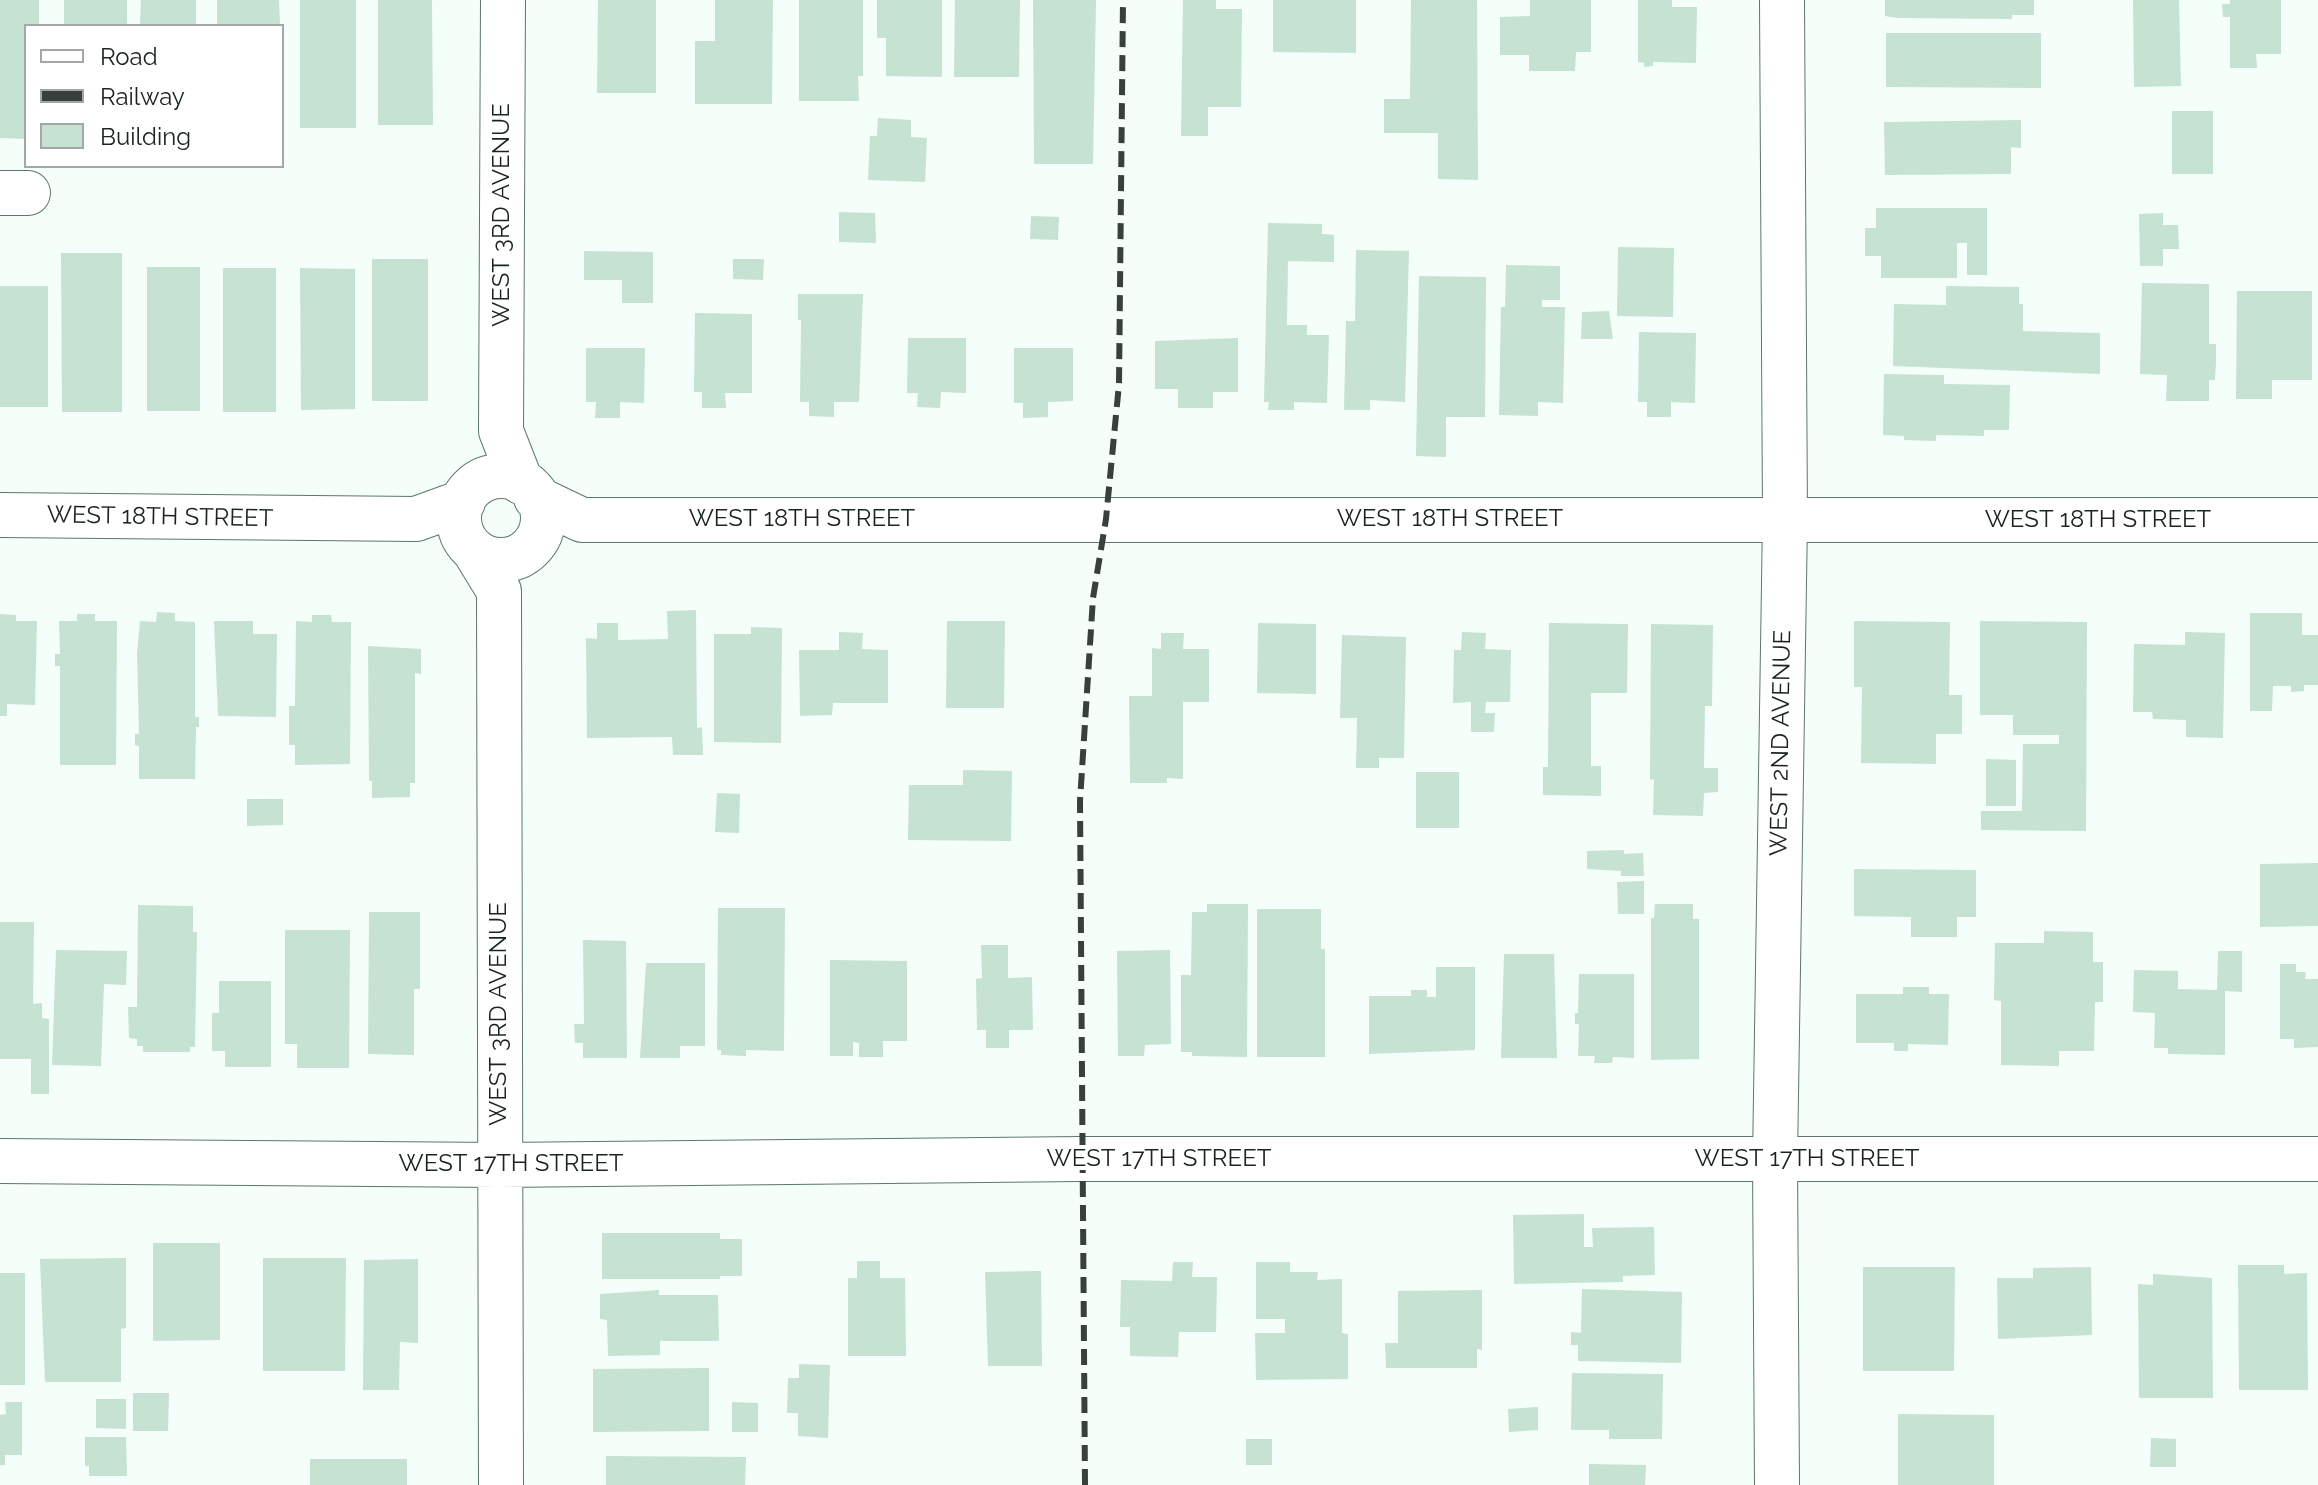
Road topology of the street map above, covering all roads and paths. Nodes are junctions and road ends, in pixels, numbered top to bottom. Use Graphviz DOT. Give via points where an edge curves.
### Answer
graph roads {
  1 [pos="503,0"];
  2 [pos="1782,0"];
  3 [pos="490,509"];
  4 [pos="0,515"];
  5 [pos="1785,519"];
  6 [pos="582,520"];
  7 [pos="2318,520"];
  8 [pos="529,549"];
  9 [pos="499,591"];
  10 [pos="1775,1159"];
  11 [pos="2318,1159"];
  12 [pos="0,1161"];
  13 [pos="499,1165"];
  14 [pos="501,1485"];
  15 [pos="1777,1485"];
  1 -- 3 [label="street, WEST 3RD AVENUE" via="501,431"];
  2 -- 5 [label="street, WEST 2ND AVENUE"];
  3 -- 4 [label="street, WEST 18TH STREET" via="416,519"];
  3 -- 6 [label="street, WEST 18TH STREET"];
  3 -- 8 [label="street" via="499,561"];
  3 -- 8 [label="street" via="543,517"];
  3 -- 9 [label="street, WEST 3RD AVENUE"];
  5 -- 6 [label="street, WEST 18TH STREET"];
  5 -- 7 [label="street, WEST 18TH STREET"];
  5 -- 10 [label="street, WEST 2ND AVENUE"];
  6 -- 8 [label="street, WEST 18TH STREET"];
  8 -- 9 [label="street"];
  9 -- 13 [label="street, WEST 3RD AVENUE"];
  10 -- 11 [label="street, WEST 17TH STREET"];
  10 -- 13 [label="street, WEST 17TH STREET"];
  10 -- 15 [label="street, WEST 2ND AVENUE"];
  12 -- 13 [label="street, WEST 17TH STREET"];
  13 -- 14 [label="street, WEST 3RD AVENUE"];
}
